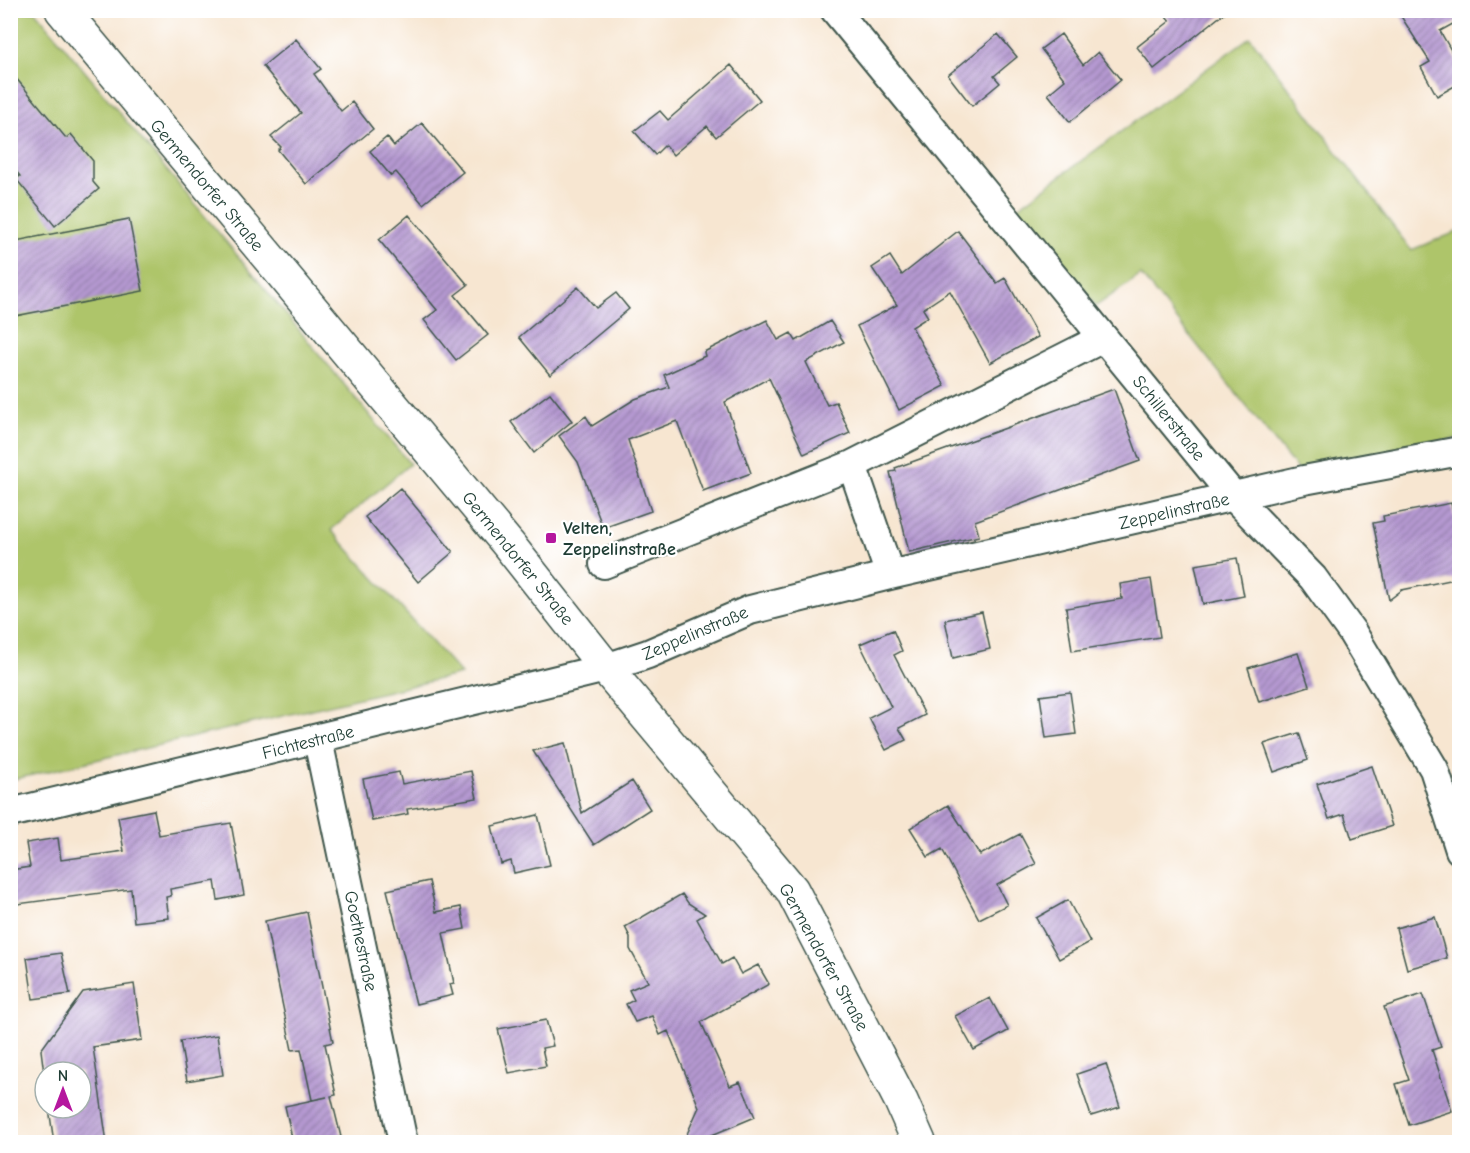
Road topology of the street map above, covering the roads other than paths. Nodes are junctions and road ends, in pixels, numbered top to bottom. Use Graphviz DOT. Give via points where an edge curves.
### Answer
graph roads {
  1 [pos="62,10"];
  2 [pos="835,10"];
  3 [pos="1103,338"];
  4 [pos="1460,451"];
  5 [pos="852,465"];
  6 [pos="1234,497"];
  7 [pos="604,564"];
  8 [pos="890,575"];
  9 [pos="606,668"];
  10 [pos="318,740"];
  11 [pos="10,813"];
  12 [pos="1460,850"];
  13 [pos="403,1143"];
  14 [pos="919,1143"];
  1 -- 9 [label="main road, Germendorfer Straße" via="508,544"];
  2 -- 3 [label="street, Schillerstraße"];
  3 -- 5 [label="street"];
  3 -- 6 [label="street, Schillerstraße"];
  4 -- 6 [label="street, Zeppelinstraße"];
  5 -- 7 [label="street"];
  5 -- 8 [label="street"];
  6 -- 8 [label="street, Zeppelinstraße"];
  6 -- 12 [label="street, Schillerstraße" via="1313,578 1352,632 1434,769"];
  8 -- 9 [label="street, Zeppelinstraße" via="750,610"];
  9 -- 10 [label="street, Fichtestraße"];
  9 -- 14 [label="main road, Germendorfer Straße" via="792,890"];
  10 -- 11 [label="street, Fichtestraße"];
  10 -- 13 [label="street, Goethestraße"];
}
